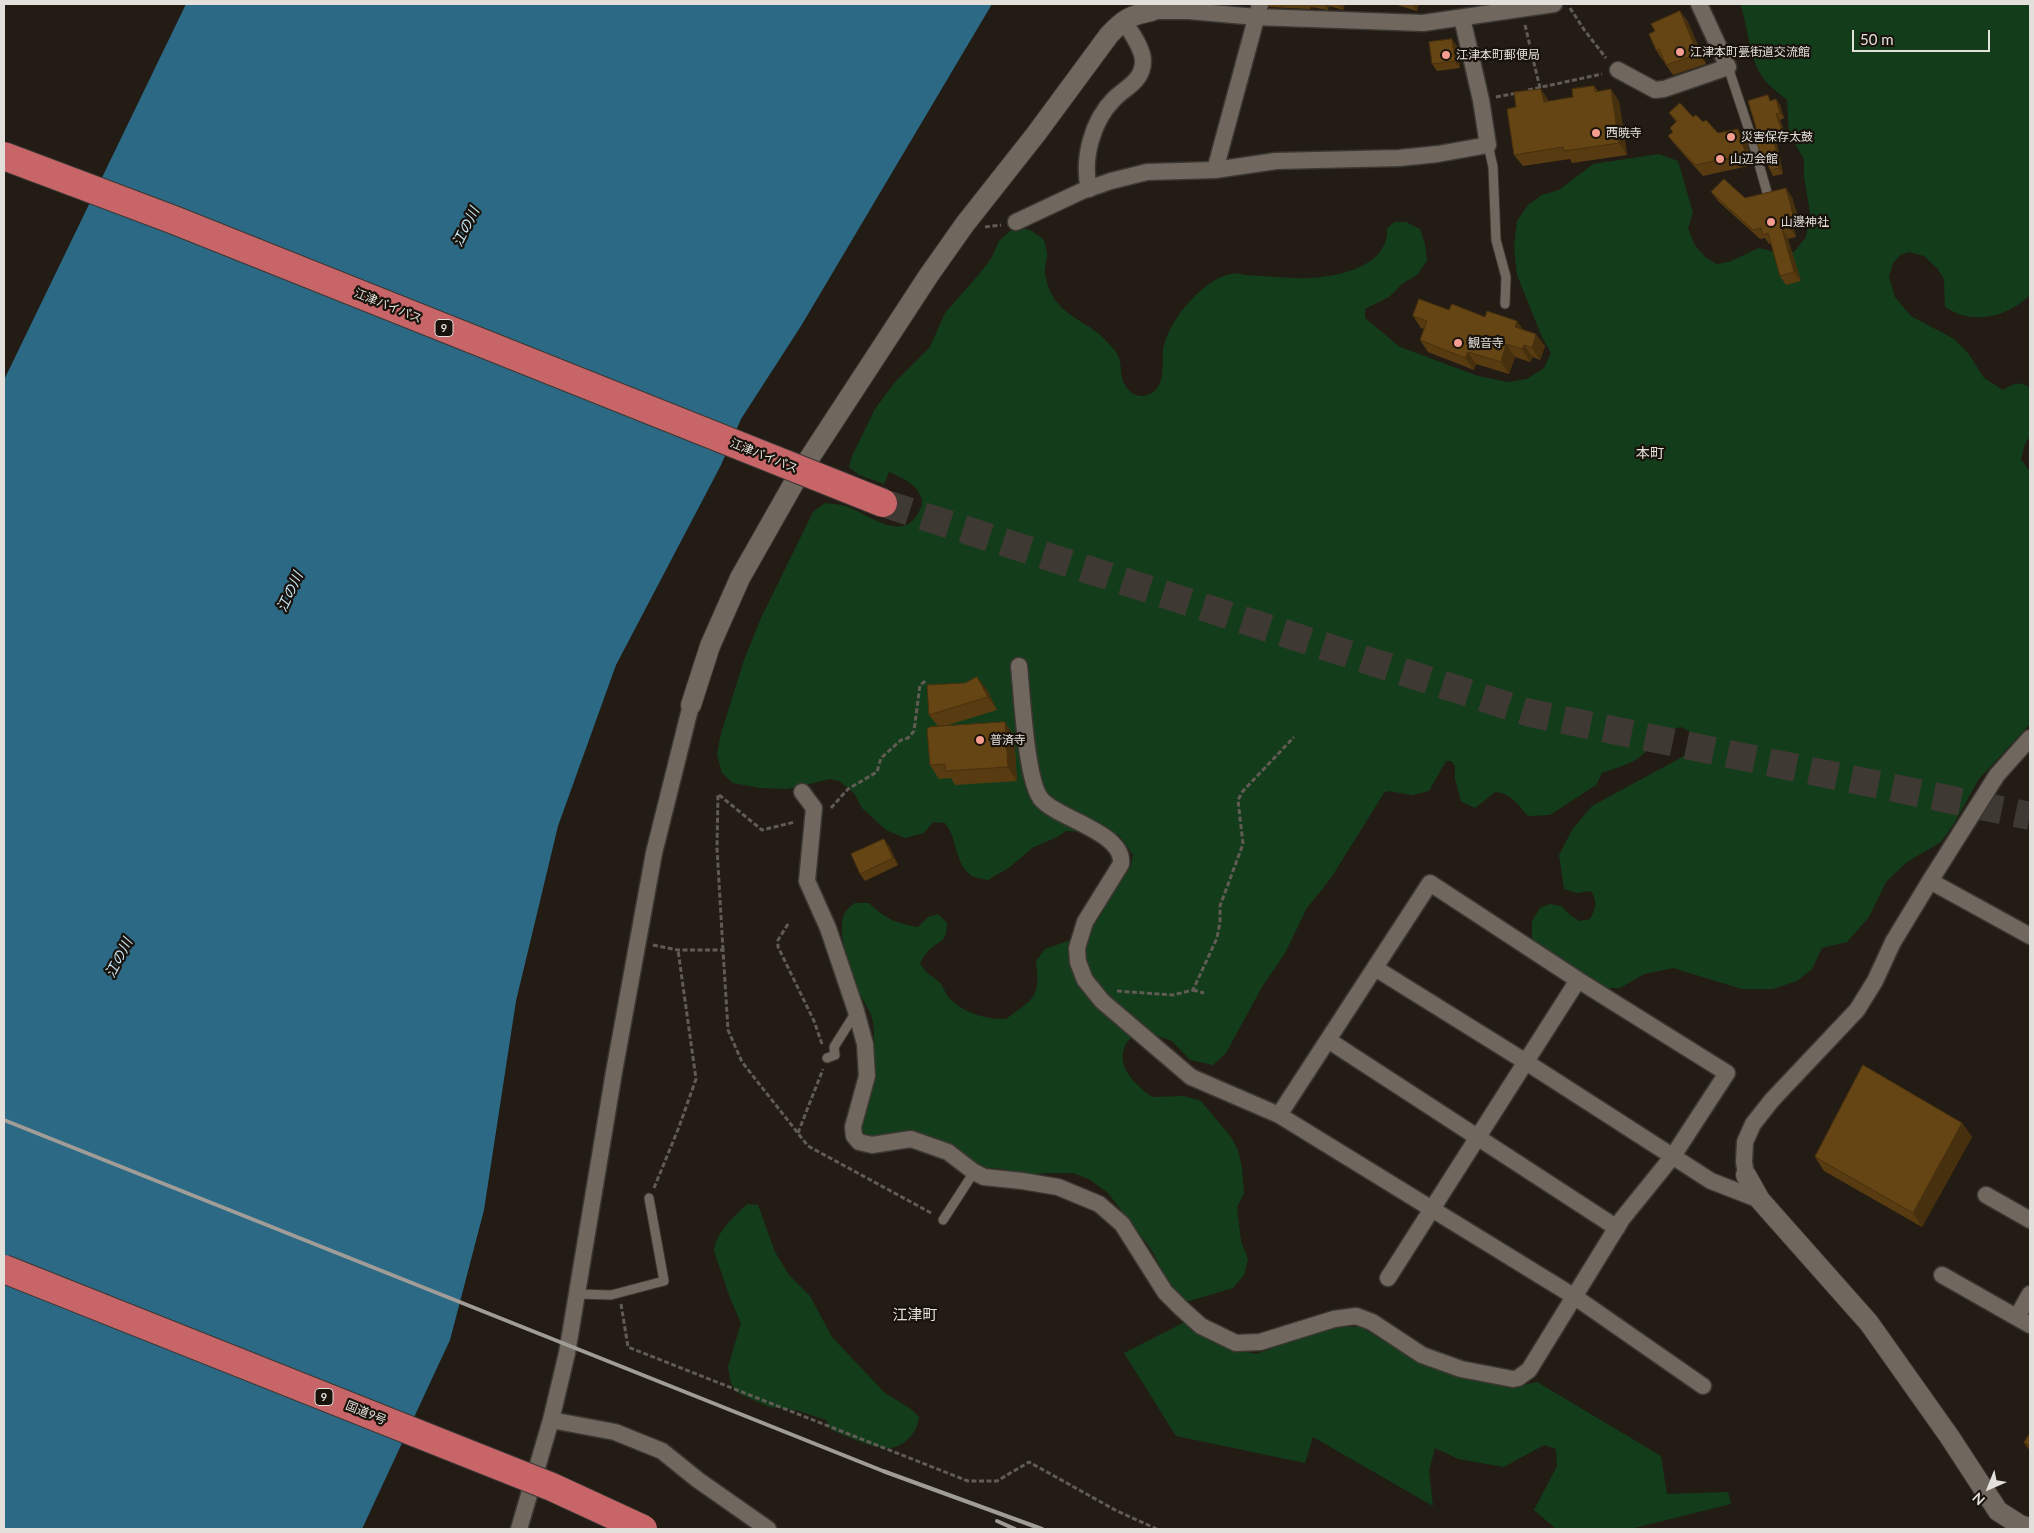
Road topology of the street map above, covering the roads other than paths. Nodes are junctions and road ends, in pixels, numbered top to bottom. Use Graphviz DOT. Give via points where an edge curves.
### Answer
graph roads {
  1 [pos="1554,4"];
  2 [pos="1699,4"];
  3 [pos="1258,10"];
  4 [pos="1152,11"];
  5 [pos="1462,18"];
  6 [pos="1123,20"];
  7 [pos="1728,67"];
  8 [pos="1618,70"];
  9 [pos="1488,145"];
  10 [pos="4,156"];
  11 [pos="1215,170"];
  12 [pos="1089,189"];
  13 [pos="1768,196"];
  14 [pos="1016,222"];
  15 [pos="1505,304"];
  16 [pos="443,328"];
  17 [pos="470,339"];
  18 [pos="790,471"];
  19 [pos="882,503"];
  20 [pos="1019,666"];
  21 [pos="691,705"];
  22 [pos="2030,738"];
  23 [pos="802,792"];
  24 [pos="1930,881"];
  25 [pos="2030,936"];
  26 [pos="1375,968"];
  27 [pos="1578,980"];
  28 [pos="856,1011"];
  29 [pos="1328,1040"];
  30 [pos="827,1058"];
  31 [pos="1526,1062"];
  32 [pos="1279,1115"];
  33 [pos="1477,1138"];
  34 [pos="1673,1156"];
  35 [pos="974,1172"];
  36 [pos="1746,1174"];
  37 [pos="1986,1195"];
  38 [pos="649,1198"];
  39 [pos="1760,1200"];
  40 [pos="1432,1209"];
  41 [pos="943,1220"];
  42 [pos="2030,1220"];
  43 [pos="1617,1228"];
  44 [pos="4,1268"];
  45 [pos="1942,1274"];
  46 [pos="1388,1278"];
  47 [pos="578,1294"];
  48 [pos="2030,1294"];
  49 [pos="1575,1297"];
  50 [pos="2024,1321"];
  51 [pos="1703,1386"];
  52 [pos="551,1420"];
  53 [pos="2030,1528"];
  54 [pos="520,1529"];
  55 [pos="643,1529"];
  56 [pos="768,1529"];
  1 -- 5 [label="street"];
  2 -- 7 [label="street"];
  3 -- 4 [label="street"];
  3 -- 5 [label="street" via="1390,23"];
  3 -- 11 [label="street"];
  4 -- 6 [label="street"];
  5 -- 9 [label="street"];
  6 -- 12 [label="street" via="1141,51 1142,69 1134,83 1108,105 1094,131 1086,175"];
  6 -- 18 [label="street" via="965,224"];
  7 -- 8 [label="street" via="1655,90"];
  7 -- 13 [label="lane"];
  9 -- 11 [label="street" via="1399,158 1276,161"];
  9 -- 15 [label="lane" via="1493,167 1496,240 1506,277"];
  10 -- 16 [label="highway, 江津バイパス / 9, bridge"];
  11 -- 12 [label="street" via="1147,172"];
  12 -- 14 [label="street"];
  16 -- 17 [label="street, bridge"];
  17 -- 18 [label="street, bridge"];
  17 -- 19 [label="highway, 江津バイパス / 9, bridge"];
  18 -- 21 [label="street" via="710,646"];
  20 -- 32 [label="street" via="1030,776 1038,796 1046,804 1101,834 1122,856 1121,864 1085,922 1077,948 1085,980 1102,1001 1191,1077"];
  21 -- 47 [label="street" via="654,853"];
  22 -- 24 [label="street" via="1997,776"];
  23 -- 28 [label="street" via="814,813 807,880 828,928"];
  24 -- 25 [label="street"];
  24 -- 36 [label="street" via="1857,1010 1753,1124 1745,1142"];
  26 -- 27 [label="street" via="1430,883"];
  26 -- 29 [label="street"];
  26 -- 31 [label="street"];
  27 -- 31 [label="street"];
  27 -- 34 [label="street" via="1727,1073"];
  28 -- 30 [label="lane" via="834,1047 835,1055"];
  28 -- 35 [label="street" via="865,1044 867,1076 852,1127 856,1139 862,1144 872,1145 899,1139 918,1141 953,1155"];
  29 -- 32 [label="street"];
  29 -- 33 [label="street"];
  31 -- 33 [label="street"];
  31 -- 34 [label="street"];
  32 -- 40 [label="street"];
  33 -- 40 [label="street"];
  33 -- 43 [label="street"];
  34 -- 39 [label="street" via="1711,1180"];
  34 -- 43 [label="street"];
  35 -- 41 [label="lane"];
  35 -- 49 [label="street" via="984,1177 1058,1187 1099,1204 1122,1224 1170,1298 1201,1326 1236,1342 1260,1342 1356,1316 1372,1322 1400,1342 1433,1359 1461,1369 1513,1379 1529,1370"];
  36 -- 39 [label="street"];
  37 -- 42 [label="street"];
  38 -- 47 [label="lane" via="664,1281 611,1295"];
  39 -- 53 [label="street" via="1869,1323 1998,1511"];
  40 -- 46 [label="street"];
  40 -- 49 [label="street"];
  43 -- 49 [label="street"];
  44 -- 55 [label="highway, 国道9号 / 9, bridge" via="543,1483"];
  45 -- 50 [label="street"];
  47 -- 52 [label="street"];
  48 -- 50 [label="street"];
  49 -- 51 [label="street"];
  52 -- 54 [label="street"];
  52 -- 56 [label="street" via="615,1432 662,1451"];
}
